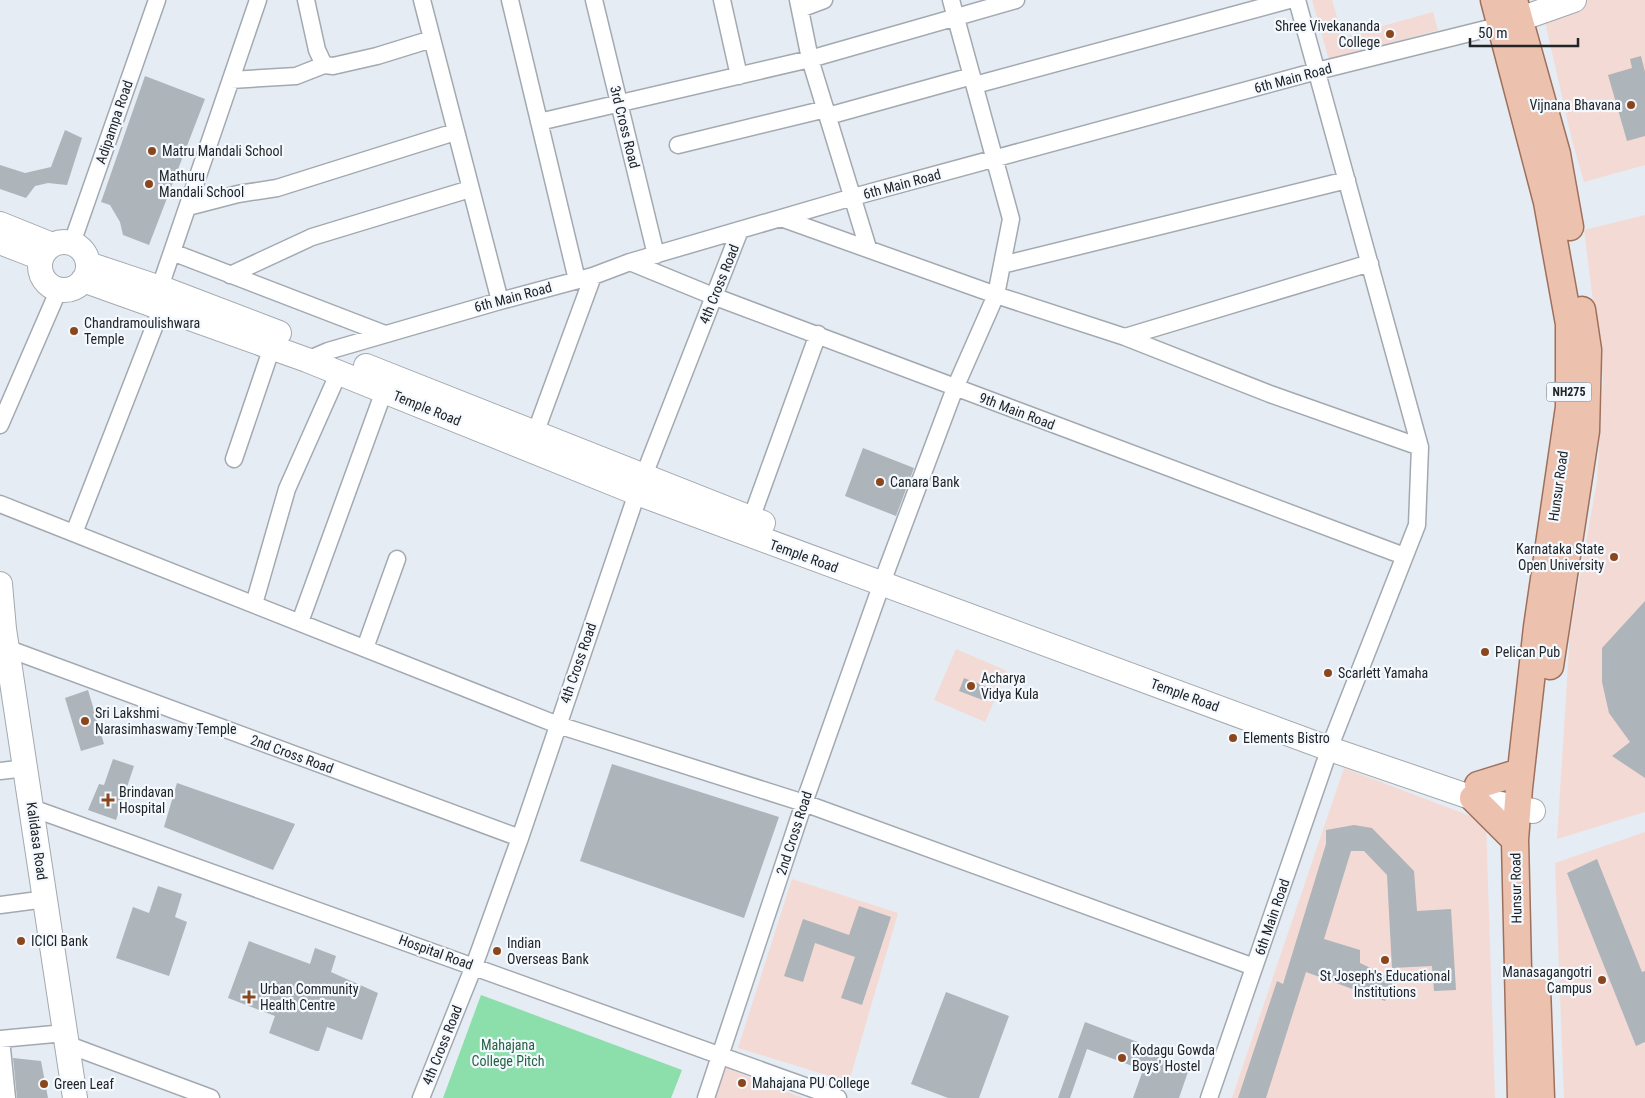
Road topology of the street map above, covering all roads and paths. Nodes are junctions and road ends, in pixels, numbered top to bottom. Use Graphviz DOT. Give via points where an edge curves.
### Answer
graph roads {
  1 [pos="157,0"];
  2 [pos="258,0"];
  3 [pos="306,0"];
  4 [pos="422,0"];
  5 [pos="510,0"];
  6 [pos="594,0"];
  7 [pos="722,0"];
  8 [pos="824,0"];
  9 [pos="951,0"];
  10 [pos="1016,0"];
  11 [pos="1289,0"];
  12 [pos="1297,0"];
  13 [pos="1494,0"];
  14 [pos="1574,0"];
  15 [pos="799,5"];
  16 [pos="1512,15"];
  17 [pos="956,16"];
  18 [pos="432,39"];
  19 [pos="810,59"];
  20 [pos="324,65"];
  21 [pos="1317,71"];
  22 [pos="739,76"];
  23 [pos="231,80"];
  24 [pos="973,81"];
  25 [pos="619,104"];
  26 [pos="827,112"];
  27 [pos="539,122"];
  28 [pos="455,132"];
  29 [pos="678,145"];
  30 [pos="994,158"];
  31 [pos="1347,180"];
  32 [pos="470,189"];
  33 [pos="853,197"];
  34 [pos="188,207"];
  35 [pos="781,218"];
  36 [pos="0,224"];
  37 [pos="740,230"];
  38 [pos="0,242"];
  39 [pos="868,248"];
  40 [pos="55,249"];
  41 [pos="172,252"];
  42 [pos="656,255"];
  43 [pos="630,262"];
  44 [pos="1370,263"];
  45 [pos="1002,265"];
  46 [pos="85,272"];
  47 [pos="230,274"];
  48 [pos="593,276"];
  49 [pos="576,280"];
  50 [pos="59,289"];
  51 [pos="163,295"];
  52 [pos="996,295"];
  53 [pos="713,296"];
  54 [pos="500,301"];
  55 [pos="385,334"];
  56 [pos="818,334"];
  57 [pos="1125,337"];
  58 [pos="272,347"];
  59 [pos="317,355"];
  60 [pos="339,372"];
  61 [pos="955,388"];
  62 [pos="384,391"];
  63 [pos="0,425"];
  64 [pos="536,432"];
  65 [pos="1420,447"];
  66 [pos="234,459"];
  67 [pos="640,484"];
  68 [pos="0,504"];
  69 [pos="751,519"];
  70 [pos="74,532"];
  71 [pos="1404,556"];
  72 [pos="397,559"];
  73 [pos="885,577"];
  74 [pos="0,584"];
  75 [pos="254,604"];
  76 [pos="300,622"];
  77 [pos="4,636"];
  78 [pos="365,648"];
  79 [pos="558,725"];
  80 [pos="1332,742"];
  81 [pos="26,768"];
  82 [pos="0,770"];
  83 [pos="1476,791"];
  84 [pos="1525,794"];
  85 [pos="804,803"];
  86 [pos="32,808"];
  87 [pos="520,838"];
  88 [pos="1515,840"];
  89 [pos="46,899"];
  90 [pos="0,905"];
  91 [pos="474,966"];
  92 [pos="1254,967"];
  93 [pos="66,1038"];
  94 [pos="1,1039"];
  95 [pos="720,1057"];
  96 [pos="7,1098"];
  97 [pos="75,1098"];
  98 [pos="210,1098"];
  99 [pos="421,1098"];
  100 [pos="706,1098"];
  101 [pos="838,1098"];
  102 [pos="1209,1098"];
  103 [pos="1520,1098"];
  104 [pos="1541,1098"];
  1 -- 40 [label="street, Adipampa Road"];
  2 -- 23 [label="street"];
  3 -- 20 [label="street" via="317,50"];
  4 -- 18 [label="street"];
  5 -- 27 [label="street"];
  6 -- 25 [label="street, 3rd Cross Road"];
  7 -- 22 [label="street"];
  8 -- 15 [label="street"];
  9 -- 17 [label="street, 2nd Cross Road"];
  10 -- 17 [label="street"];
  11 -- 24 [label="street"];
  12 -- 21 [label="street, 6th Main Road"];
  13 -- 16 [label="main road, Hunsur Road / NH275"];
  14 -- 16 [label="street"];
  15 -- 19 [label="street"];
  16 -- 21 [label="street, 6th Main Road"];
  16 -- 84 [label="main road, Hunsur Road / NH275" via="1569,324 1569,407 1537,627"];
  17 -- 19 [label="street"];
  17 -- 24 [label="street, 2nd Cross Road"];
  18 -- 20 [label="street" via="377,56"];
  18 -- 28 [label="street"];
  19 -- 22 [label="street"];
  19 -- 26 [label="street"];
  20 -- 23 [label="street" via="296,76"];
  21 -- 30 [label="street, 6th Main Road"];
  21 -- 31 [label="street, 6th Main Road"];
  22 -- 25 [label="street"];
  23 -- 34 [label="street"];
  24 -- 26 [label="street"];
  24 -- 30 [label="street, 2nd Cross Road"];
  25 -- 27 [label="street"];
  25 -- 42 [label="street, 3rd Cross Road"];
  26 -- 29 [label="street"];
  26 -- 33 [label="street"];
  27 -- 49 [label="street"];
  28 -- 32 [label="street"];
  28 -- 34 [label="street" via="277,188"];
  30 -- 33 [label="street, 6th Main Road"];
  30 -- 45 [label="street, 2nd Cross Road" via="1011,218"];
  31 -- 44 [label="street, 6th Main Road"];
  31 -- 45 [label="street"];
  32 -- 47 [label="street" via="312,237"];
  32 -- 54 [label="street"];
  33 -- 35 [label="street, 6th Main Road"];
  33 -- 39 [label="street"];
  34 -- 41 [label="street"];
  35 -- 37 [label="street, 6th Main Road"];
  35 -- 39 [label="street"];
  36 -- 40 [label="street"];
  37 -- 42 [label="street, 6th Main Road"];
  37 -- 53 [label="street, 4th Cross Road"];
  38 -- 40 [label="street"];
  39 -- 52 [label="street"];
  40 -- 46 [label="street" via="85,254"];
  40 -- 50 [label="street" via="41,271 49,284"];
  41 -- 47 [label="street"];
  41 -- 51 [label="street"];
  42 -- 43 [label="street, 6th Main Road"];
  43 -- 48 [label="street, 6th Main Road"];
  43 -- 53 [label="street, 9th Main Road"];
  44 -- 57 [label="street"];
  44 -- 65 [label="street, 6th Main Road"];
  45 -- 52 [label="street, 2nd Cross Road"];
  46 -- 50 [label="street" via="72,288"];
  46 -- 51 [label="street, Temple Road"];
  47 -- 55 [label="street"];
  48 -- 49 [label="street, 6th Main Road"];
  48 -- 64 [label="street"];
  49 -- 54 [label="street, 6th Main Road"];
  50 -- 63 [label="street"];
  51 -- 58 [label="street, Temple Road"];
  51 -- 59 [label="street, Temple Road"];
  51 -- 70 [label="street"];
  52 -- 57 [label="street"];
  52 -- 61 [label="street, 2nd Cross Road"];
  53 -- 56 [label="street, 9th Main Road"];
  53 -- 67 [label="street, 4th Cross Road"];
  54 -- 55 [label="street, 6th Main Road"];
  55 -- 59 [label="street, 6th Main Road"];
  56 -- 61 [label="street, 9th Main Road"];
  56 -- 69 [label="street"];
  57 -- 65 [label="street" via="1270,394"];
  58 -- 59 [label="street, Temple Road"];
  58 -- 66 [label="street"];
  59 -- 60 [label="street, Temple Road"];
  59 -- 64 [label="street, Temple Road"];
  60 -- 62 [label="street, Temple Road"];
  60 -- 75 [label="street" via="287,488"];
  61 -- 71 [label="street, 9th Main Road"];
  61 -- 73 [label="street, 2nd Cross Road"];
  62 -- 67 [label="street, Temple Road"];
  62 -- 76 [label="street"];
  64 -- 67 [label="street, Temple Road"];
  65 -- 71 [label="street, 6th Main Road" via="1416,525"];
  67 -- 69 [label="street, Temple Road"];
  67 -- 73 [label="street, Temple Road"];
  67 -- 79 [label="street, 4th Cross Road"];
  68 -- 70 [label="street"];
  69 -- 73 [label="street, Temple Road"];
  70 -- 75 [label="street"];
  71 -- 80 [label="street, 6th Main Road"];
  72 -- 78 [label="street"];
  73 -- 80 [label="street, Temple Road"];
  73 -- 85 [label="street, 2nd Cross Road"];
  74 -- 77 [label="street, Kalidasa Road"];
  75 -- 76 [label="street"];
  76 -- 78 [label="street"];
  77 -- 81 [label="street, Kalidasa Road"];
  77 -- 87 [label="street, 2nd Cross Road"];
  78 -- 79 [label="street"];
  79 -- 85 [label="street"];
  79 -- 87 [label="street, 4th Cross Road"];
  80 -- 83 [label="street, Temple Road"];
  80 -- 92 [label="street, 6th Main Road"];
  81 -- 82 [label="street"];
  81 -- 86 [label="street, Kalidasa Road"];
  83 -- 84 [label="main road"];
  83 -- 84 [label="street, Temple Road"];
  83 -- 88 [label="main road"];
  84 -- 88 [label="main road, Hunsur Road / NH275"];
  84 -- 104 [label="main road"];
  85 -- 92 [label="street"];
  85 -- 95 [label="street, 2nd Cross Road"];
  86 -- 89 [label="street, Kalidasa Road"];
  86 -- 91 [label="street, Hospital Road"];
  87 -- 91 [label="street, 4th Cross Road"];
  88 -- 103 [label="main road, Hunsur Road / NH275"];
  89 -- 90 [label="street"];
  89 -- 93 [label="street, Kalidasa Road"];
  91 -- 95 [label="street, Hospital Road"];
  91 -- 99 [label="street, 4th Cross Road"];
  92 -- 102 [label="street, 6th Main Road"];
  93 -- 94 [label="street"];
  93 -- 97 [label="street, Kalidasa Road"];
  93 -- 98 [label="street"];
  94 -- 96 [label="street"];
  95 -- 100 [label="street, 2nd Cross Road"];
  95 -- 101 [label="street, Hospital Road"];
}
